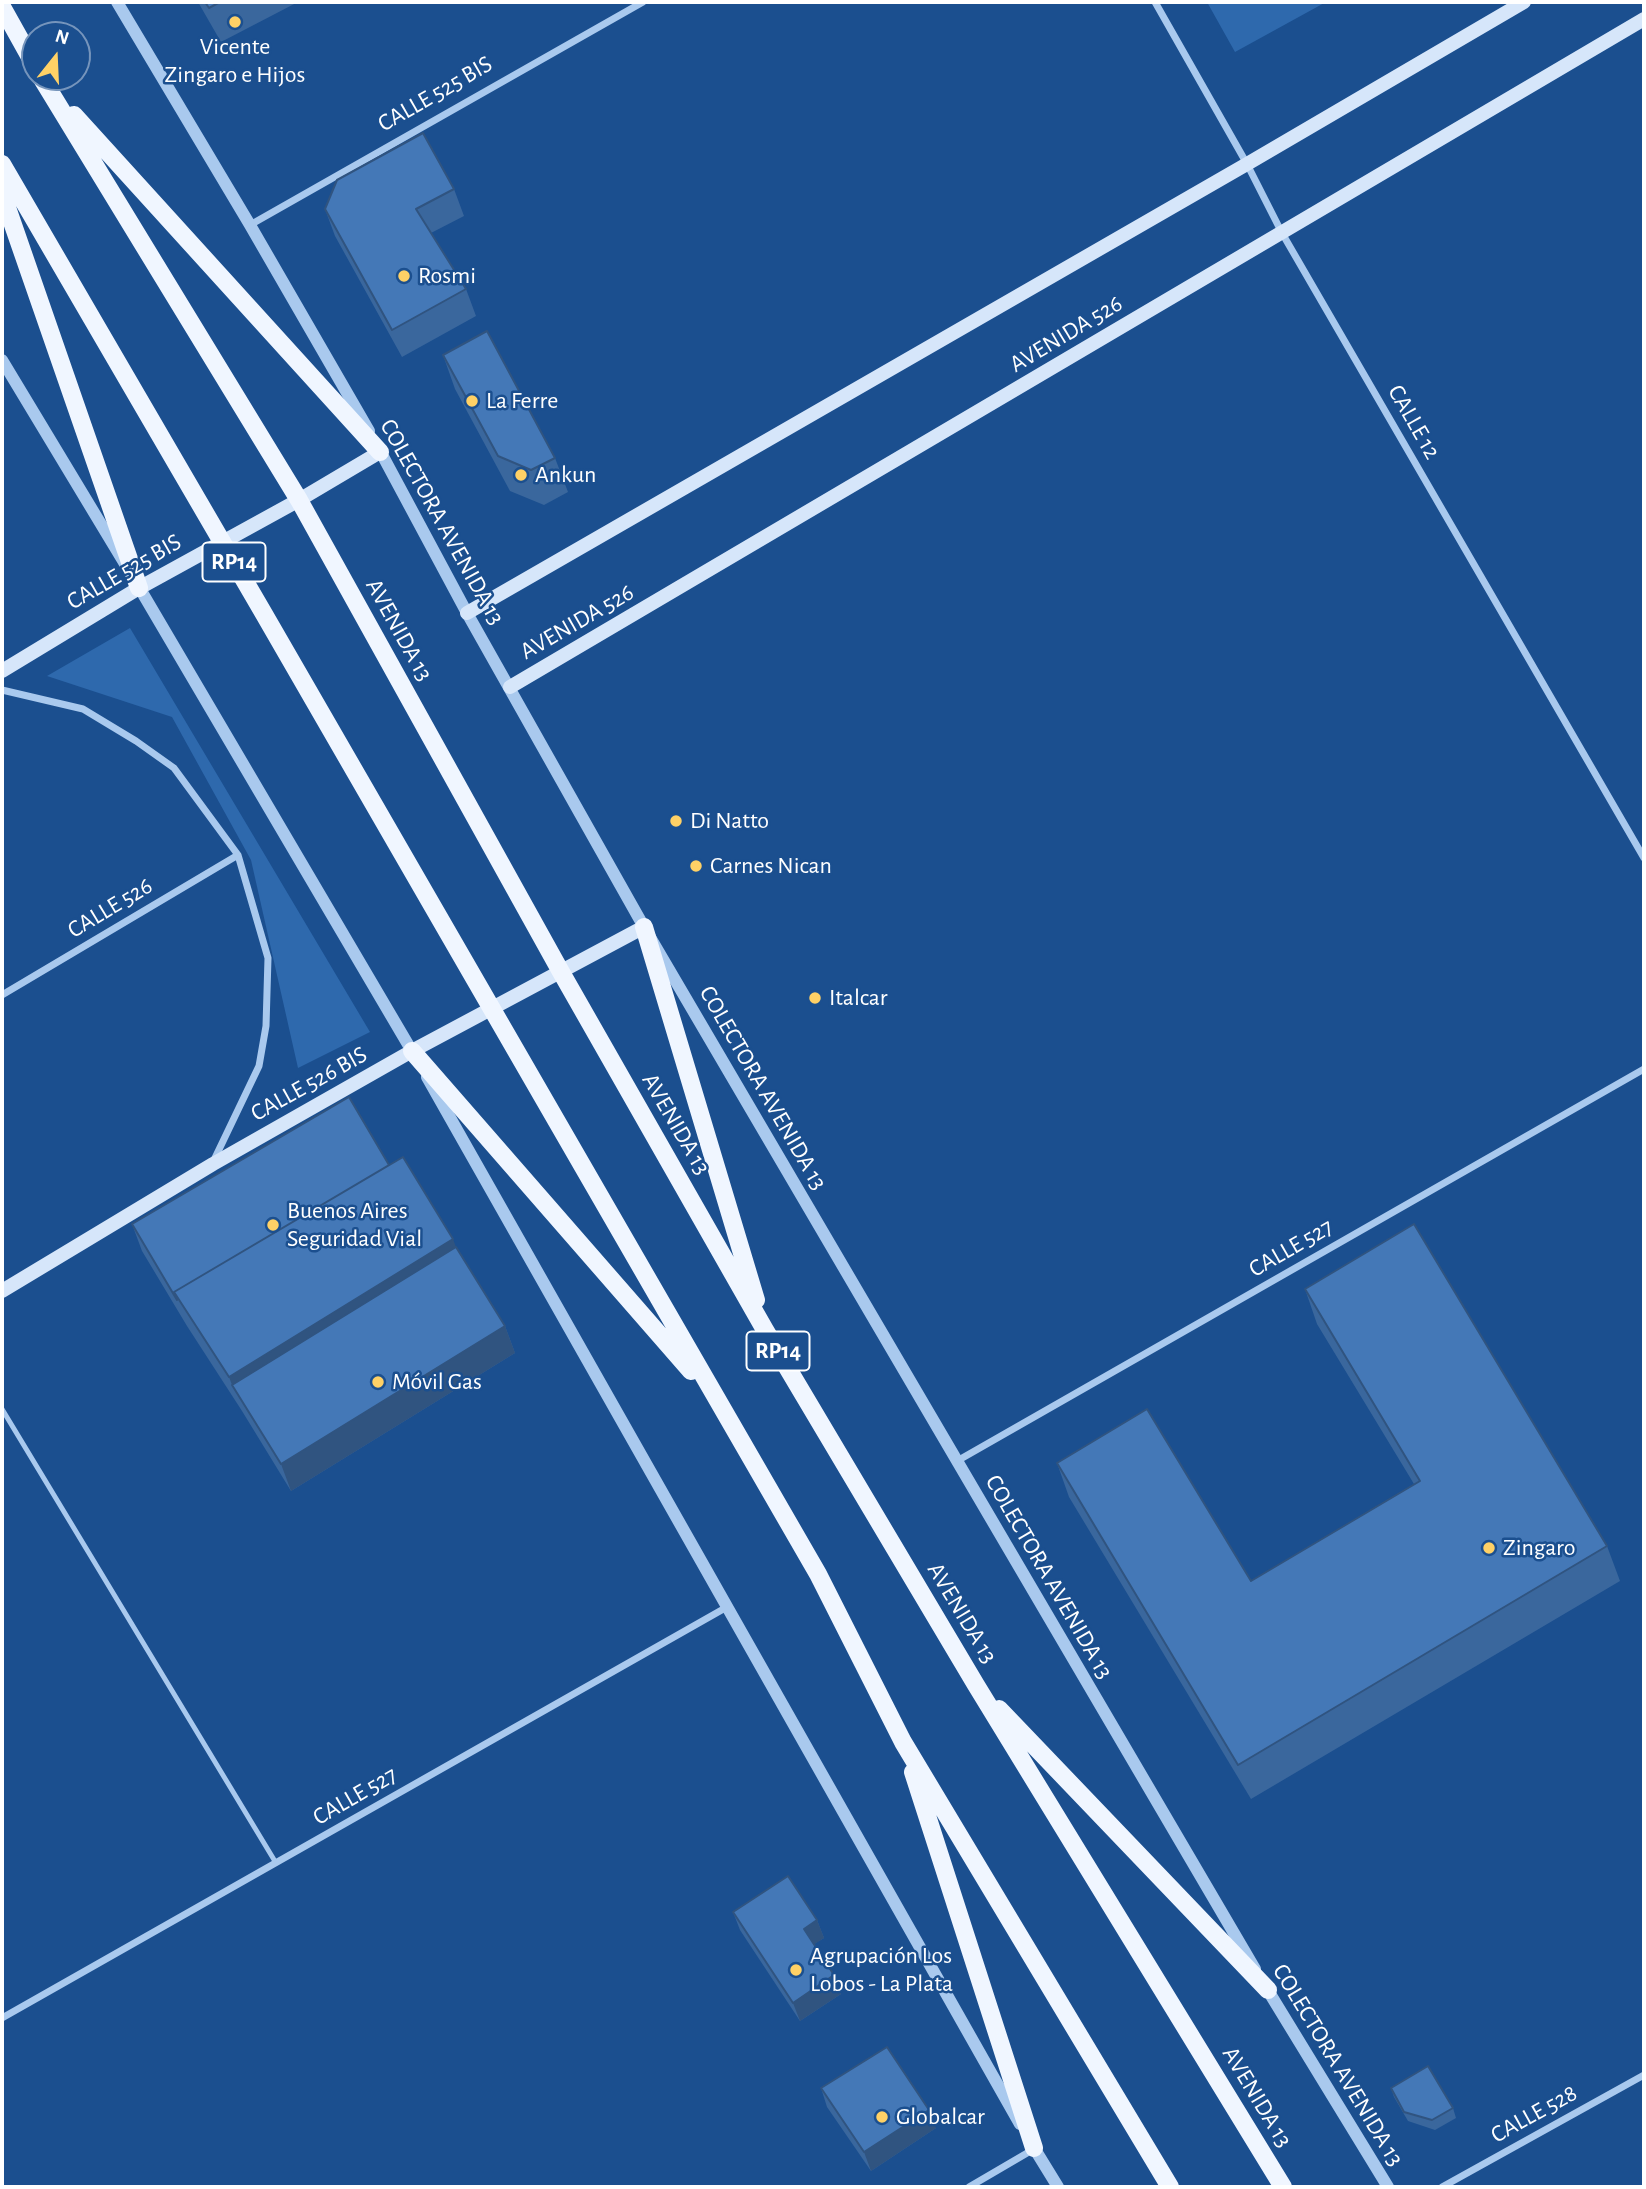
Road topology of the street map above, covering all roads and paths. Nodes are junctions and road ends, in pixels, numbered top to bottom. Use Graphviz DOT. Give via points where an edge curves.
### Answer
graph roads {
  1 [pos="117,2"];
  2 [pos="643,2"];
  3 [pos="1155,2"];
  4 [pos="1524,2"];
  5 [pos="2,7"];
  6 [pos="1644,19"];
  7 [pos="21,41"];
  8 [pos="50,91"];
  9 [pos="53,91"];
  10 [pos="2,164"];
  11 [pos="1247,164"];
  12 [pos="2,193"];
  13 [pos="250,225"];
  14 [pos="1282,233"];
  15 [pos="2,360"];
  16 [pos="380,452"];
  17 [pos="299,500"];
  18 [pos="222,542"];
  19 [pos="139,588"];
  20 [pos="467,613"];
  21 [pos="2,671"];
  22 [pos="510,687"];
  23 [pos="2,691"];
  24 [pos="238,855"];
  25 [pos="1644,858"];
  26 [pos="644,927"];
  27 [pos="561,972"];
  28 [pos="2,995"];
  29 [pos="492,1009"];
  30 [pos="412,1051"];
  31 [pos="1644,1069"];
  32 [pos="213,1164"];
  33 [pos="2,1291"];
  34 [pos="765,1330"];
  35 [pos="717,1401"];
  36 [pos="2,1409"];
  37 [pos="957,1461"];
  38 [pos="727,1607"];
  39 [pos="976,1685"];
  40 [pos="903,1742"];
  41 [pos="276,1863"];
  42 [pos="1268,1990"];
  43 [pos="2,2018"];
  44 [pos="1644,2075"];
  45 [pos="1034,2148"];
  46 [pos="969,2187"];
  47 [pos="1058,2187"];
  48 [pos="1170,2187"];
  49 [pos="1283,2187"];
  50 [pos="1388,2187"];
  51 [pos="1442,2187"];
  1 -- 13 [label="street, COLECTORA AVENIDA 13"];
  2 -- 13 [label="street, CALLE 525 BIS"];
  3 -- 11 [label="street, CALLE 12"];
  4 -- 11 [label="main road"];
  5 -- 7 [label="main road"];
  6 -- 14 [label="main road, AVENIDA 526"];
  8 -- 17 [label="main road, AVENIDA 13 / RP14"];
  9 -- 16 [label="main road"];
  10 -- 18 [label="main road, RP14"];
  11 -- 14 [label="street, CALLE 12"];
  11 -- 20 [label="main road"];
  12 -- 19 [label="main road"];
  13 -- 16 [label="street, COLECTORA AVENIDA 13"];
  14 -- 22 [label="main road, AVENIDA 526"];
  14 -- 25 [label="street, CALLE 12"];
  15 -- 19 [label="street"];
  16 -- 17 [label="main road, CALLE 525 BIS"];
  16 -- 20 [label="street, COLECTORA AVENIDA 13"];
  17 -- 18 [label="main road, CALLE 525 BIS"];
  17 -- 27 [label="main road, AVENIDA 13 / RP14"];
  18 -- 19 [label="main road, CALLE 525 BIS"];
  18 -- 29 [label="main road, RP14"];
  19 -- 21 [label="main road, CALLE 525 BIS"];
  19 -- 30 [label="street"];
  20 -- 22 [label="street, COLECTORA AVENIDA 13"];
  22 -- 26 [label="street, COLECTORA AVENIDA 13"];
  23 -- 24 [label="street" via="83,709 136,741 174,768"];
  24 -- 28 [label="street, CALLE 526"];
  24 -- 32 [label="street" via="268,958 266,1026 259,1066"];
  26 -- 27 [label="main road, CALLE 526 BIS"];
  26 -- 34 [label="main road"];
  26 -- 37 [label="street, COLECTORA AVENIDA 13"];
  27 -- 29 [label="main road, CALLE 526 BIS"];
  27 -- 34 [label="main road, AVENIDA 13 / RP14"];
  29 -- 30 [label="main road, CALLE 526 BIS"];
  29 -- 35 [label="main road, RP14"];
  30 -- 32 [label="main road, CALLE 526 BIS"];
  30 -- 35 [label="main road"];
  30 -- 38 [label="street"];
  31 -- 37 [label="street, CALLE 527"];
  32 -- 33 [label="main road, CALLE 526 BIS"];
  34 -- 39 [label="main road, AVENIDA 13 / RP14"];
  35 -- 40 [label="main road, RP14" via="818,1574"];
  36 -- 41 [label="lane"];
  37 -- 42 [label="street, COLECTORA AVENIDA 13"];
  38 -- 41 [label="street, CALLE 527"];
  38 -- 45 [label="street"];
  39 -- 42 [label="main road"];
  39 -- 49 [label="main road, AVENIDA 13 / RP14"];
  40 -- 45 [label="main road"];
  40 -- 48 [label="main road, RP14"];
  41 -- 43 [label="street, CALLE 527"];
  42 -- 50 [label="street, COLECTORA AVENIDA 13"];
  44 -- 51 [label="street, CALLE 528"];
  45 -- 46 [label="street"];
  45 -- 47 [label="street"];
}
